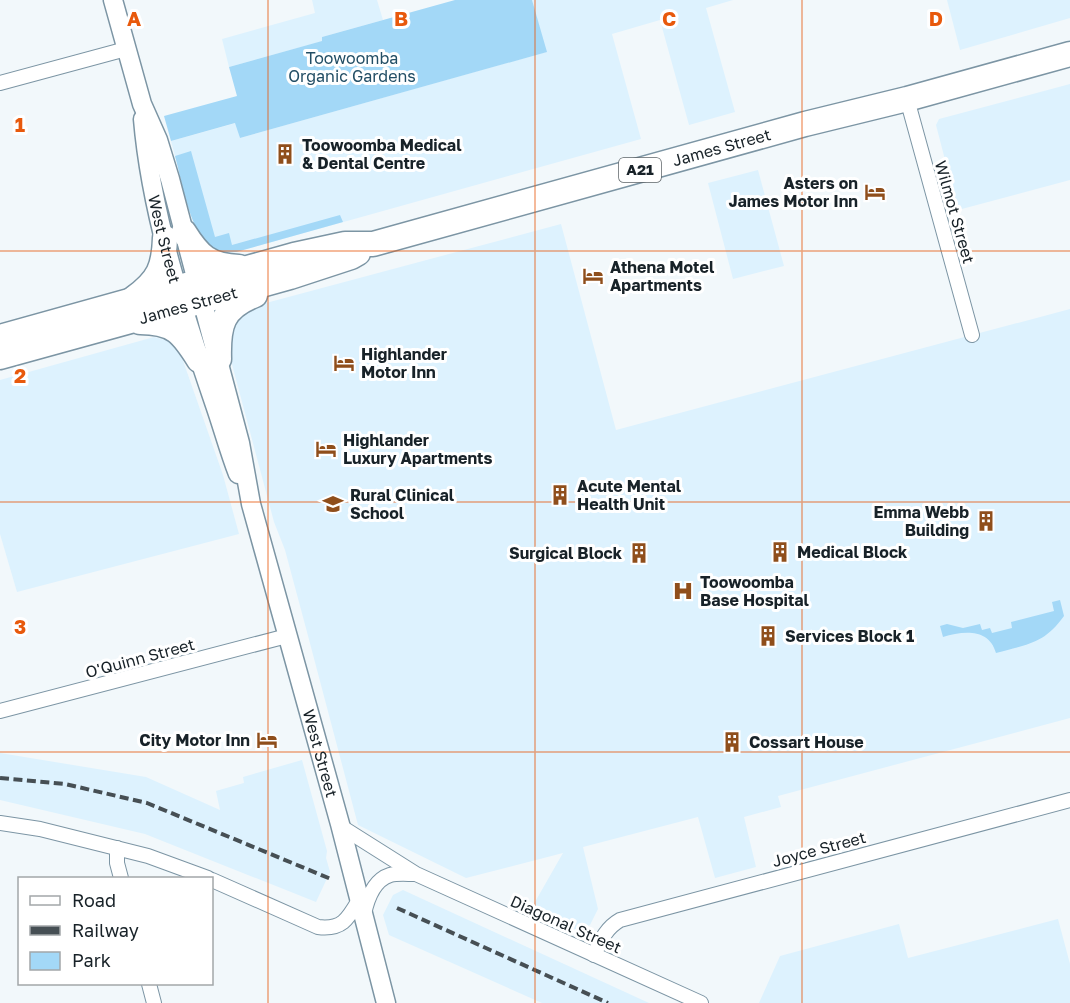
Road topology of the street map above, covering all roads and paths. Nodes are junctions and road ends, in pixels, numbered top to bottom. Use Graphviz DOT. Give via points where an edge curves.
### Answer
graph roads {
  1 [pos="113,0"];
  2 [pos="126,50"];
  3 [pos="1070,54"];
  4 [pos="0,83"];
  5 [pos="907,99"];
  6 [pos="174,235"];
  7 [pos="373,244"];
  8 [pos="249,267"];
  9 [pos="290,277"];
  10 [pos="190,294"];
  11 [pos="129,311"];
  12 [pos="972,335"];
  13 [pos="0,337"];
  14 [pos="0,357"];
  15 [pos="209,359"];
  16 [pos="287,636"];
  17 [pos="0,711"];
  18 [pos="1070,800"];
  19 [pos="0,823"];
  20 [pos="340,826"];
  21 [pos="117,848"];
  22 [pos="416,874"];
  23 [pos="120,877"];
  24 [pos="205,877"];
  25 [pos="213,880"];
  26 [pos="361,908"];
  27 [pos="594,955"];
  28 [pos="149,985"];
  29 [pos="154,1003"];
  30 [pos="386,1003"];
  31 [pos="701,1003"];
  1 -- 2 [label="main road, West Street"];
  2 -- 4 [label="street"];
  2 -- 6 [label="main road, West Street" via="142,104 158,140"];
  3 -- 5 [label="highway, James Street / A21"];
  5 -- 7 [label="highway, James Street / A21"];
  5 -- 12 [label="street, Wilmot Street"];
  6 -- 8 [label="highway" via="209,261"];
  6 -- 10 [label="main road, West Street"];
  6 -- 11 [label="highway" via="159,274"];
  7 -- 8 [label="highway, James Street / A21" via="345,244"];
  7 -- 9 [label="highway, James Street / A21" via="351,257"];
  8 -- 10 [label="highway, James Street / A21"];
  9 -- 10 [label="highway, James Street / A21"];
  9 -- 15 [label="highway" via="231,308"];
  10 -- 11 [label="highway, James Street / A21"];
  10 -- 15 [label="main road, West Street"];
  11 -- 13 [label="highway, James Street / A21"];
  11 -- 14 [label="highway, James Street / A21"];
  11 -- 15 [label="highway" via="173,327"];
  15 -- 16 [label="main road, West Street" via="230,454 251,504"];
  16 -- 17 [label="street, O'Quinn Street"];
  16 -- 20 [label="main road, West Street"];
  18 -- 27 [label="street, Joyce Street" via="620,920 604,933"];
  19 -- 21 [label="street"];
  20 -- 22 [label="street, Diagonal Street"];
  20 -- 26 [label="main road, West Street"];
  21 -- 23 [label="street"];
  21 -- 24 [label="street"];
  22 -- 26 [label="street, Diagonal Street" via="388,875"];
  22 -- 27 [label="street, Diagonal Street"];
  25 -- 26 [label="street" via="318,927 337,926"];
  26 -- 30 [label="main road, West Street"];
  27 -- 31 [label="street, Diagonal Street"];
  28 -- 29 [label="street"];
}
